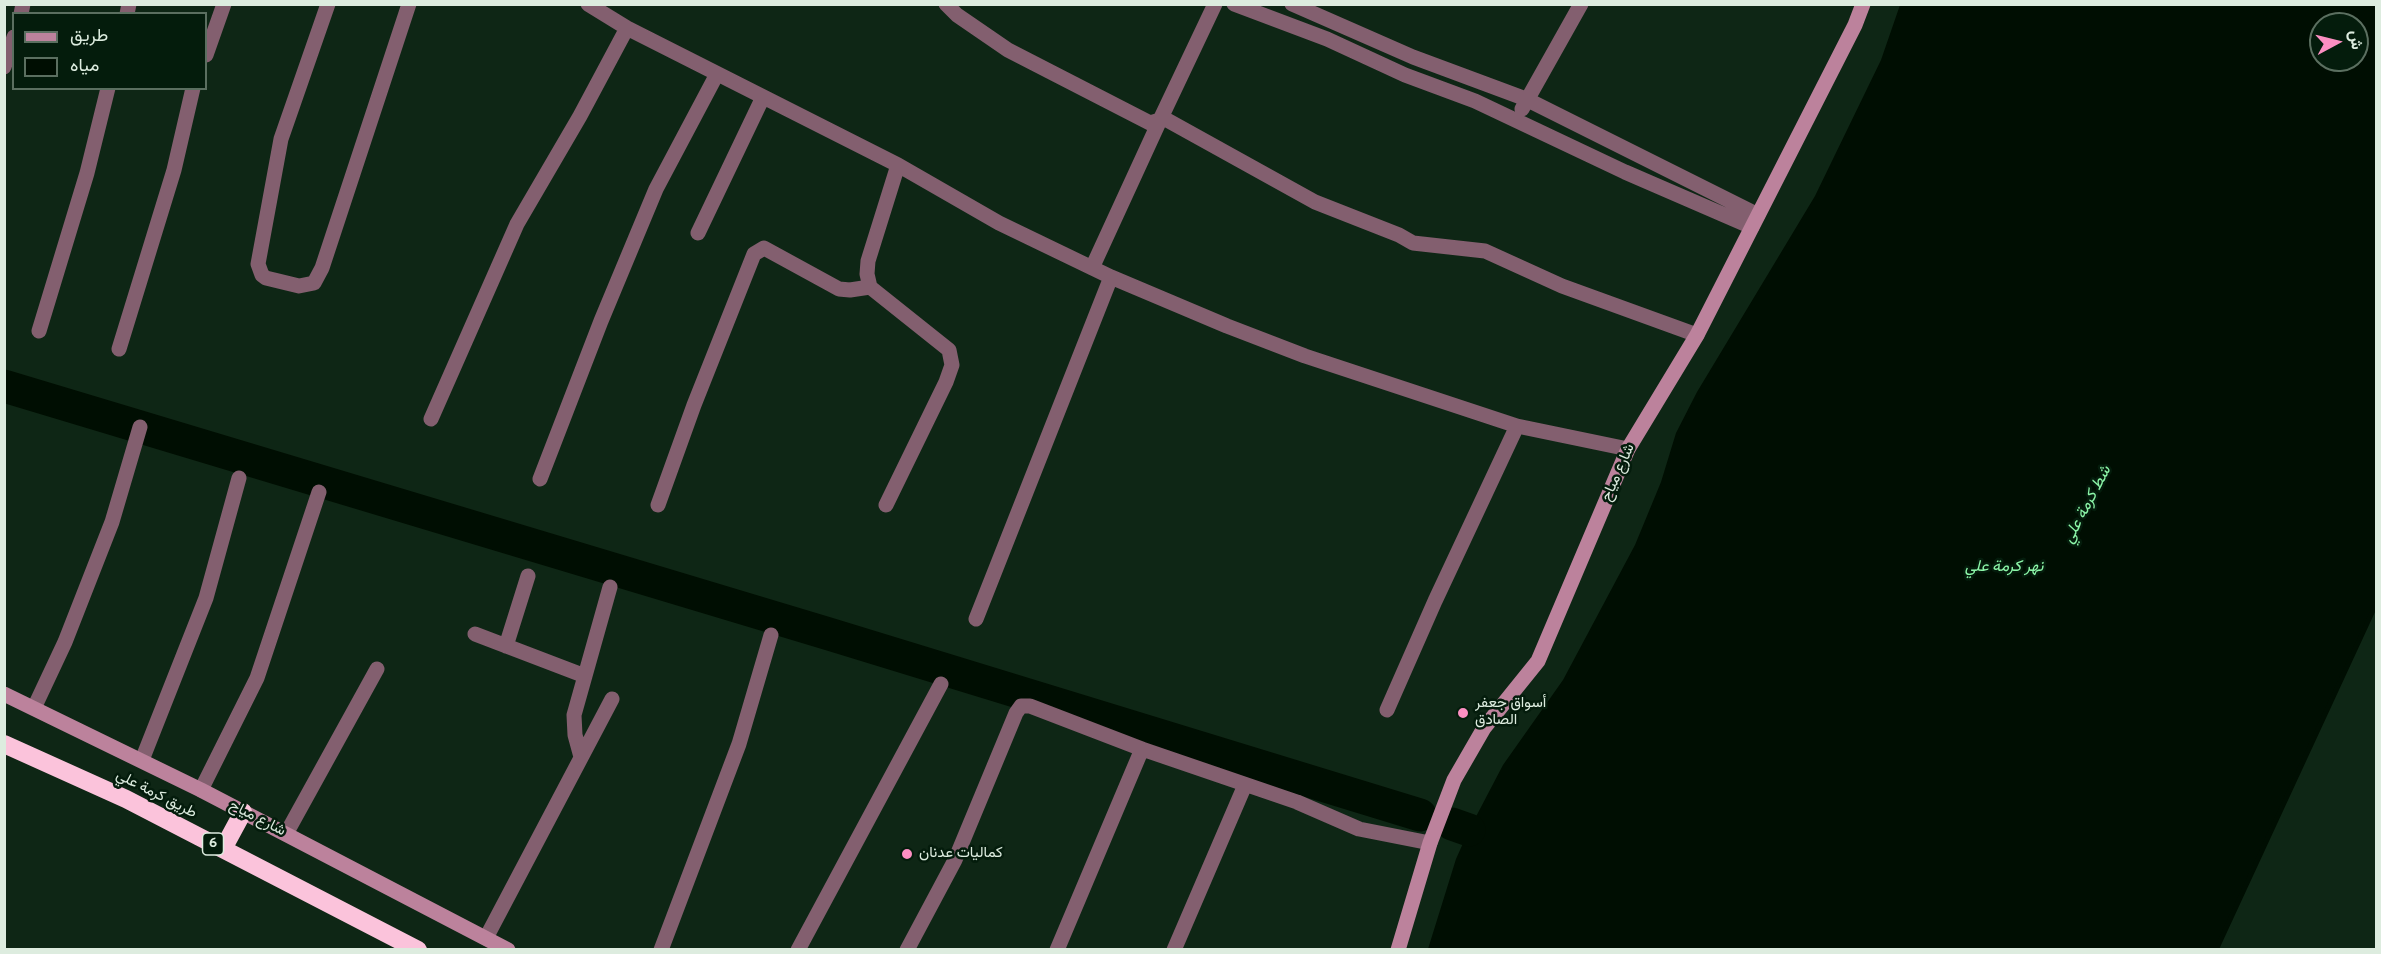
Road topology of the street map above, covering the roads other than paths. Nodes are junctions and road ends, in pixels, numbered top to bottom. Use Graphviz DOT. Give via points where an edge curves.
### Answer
graph roads {
  1 [pos="224,4"];
  2 [pos="328,4"];
  3 [pos="409,4"];
  4 [pos="588,4"];
  5 [pos="946,4"];
  6 [pos="1215,4"];
  7 [pos="1234,4"];
  8 [pos="1292,4"];
  9 [pos="1581,4"];
  10 [pos="1863,4"];
  11 [pos="627,28"];
  12 [pos="12,43"];
  13 [pos="207,52"];
  14 [pos="4,67"];
  15 [pos="717,74"];
  16 [pos="108,90"];
  17 [pos="193,90"];
  18 [pos="763,98"];
  19 [pos="1526,99"];
  20 [pos="1160,120"];
  21 [pos="1516,120"];
  22 [pos="898,165"];
  23 [pos="1755,221"];
  24 [pos="698,233"];
  25 [pos="1092,268"];
  26 [pos="1111,277"];
  27 [pos="870,287"];
  28 [pos="39,331"];
  29 [pos="1696,335"];
  30 [pos="119,349"];
  31 [pos="431,419"];
  32 [pos="1517,426"];
  33 [pos="140,427"];
  34 [pos="1628,449"];
  35 [pos="239,478"];
  36 [pos="540,478"];
  37 [pos="319,492"];
  38 [pos="658,505"];
  39 [pos="886,506"];
  40 [pos="528,576"];
  41 [pos="610,587"];
  42 [pos="976,619"];
  43 [pos="475,634"];
  44 [pos="771,635"];
  45 [pos="506,646"];
  46 [pos="377,669"];
  47 [pos="585,676"];
  48 [pos="941,684"];
  49 [pos="4,694"];
  50 [pos="612,699"];
  51 [pos="34,708"];
  52 [pos="1387,710"];
  53 [pos="4,744"];
  54 [pos="1142,749"];
  55 [pos="581,757"];
  56 [pos="142,760"];
  57 [pos="1245,785"];
  58 [pos="201,790"];
  59 [pos="243,812"];
  60 [pos="286,834"];
  61 [pos="1430,843"];
  62 [pos="223,849"];
  63 [pos="486,938"];
  64 [pos="418,950"];
  65 [pos="508,950"];
  66 [pos="661,950"];
  67 [pos="798,950"];
  68 [pos="907,950"];
  69 [pos="1057,950"];
  70 [pos="1174,950"];
  71 [pos="1398,950"];
  1 -- 13 [label="street"];
  2 -- 3 [label="street" via="281,139 258,264 266,278 299,286 314,283 322,268"];
  4 -- 11 [label="street"];
  5 -- 20 [label="street" via="1008,50 1150,123"];
  6 -- 20 [label="street"];
  7 -- 21 [label="street" via="1327,39"];
  8 -- 19 [label="street" via="1413,57"];
  9 -- 19 [label="street"];
  10 -- 23 [label="street, شارع مياح"];
  11 -- 15 [label="street"];
  11 -- 31 [label="street" via="517,224"];
  12 -- 14 [label="street"];
  15 -- 18 [label="street"];
  15 -- 36 [label="street" via="656,189"];
  16 -- 28 [label="street"];
  17 -- 30 [label="street" via="174,170"];
  18 -- 22 [label="street"];
  18 -- 24 [label="street"];
  19 -- 21 [label="street"];
  19 -- 23 [label="street"];
  20 -- 25 [label="street"];
  20 -- 29 [label="street" via="1167,120 1314,202 1413,243 1485,251 1562,286"];
  21 -- 23 [label="street" via="1625,172"];
  22 -- 25 [label="street" via="999,223"];
  22 -- 27 [label="street" via="868,261"];
  23 -- 29 [label="street, شارع مياح"];
  25 -- 26 [label="street"];
  26 -- 32 [label="street" via="1305,356"];
  26 -- 42 [label="street"];
  27 -- 38 [label="street" via="839,289 764,248 754,254"];
  27 -- 39 [label="street" via="949,350 952,365"];
  29 -- 34 [label="street, شارع مياح"];
  32 -- 34 [label="street"];
  32 -- 52 [label="street"];
  33 -- 51 [label="street" via="112,522 65,642"];
  34 -- 61 [label="street, شارع مياح" via="1538,661 1484,728 1454,780"];
  35 -- 56 [label="street" via="206,598"];
  37 -- 58 [label="street" via="257,678"];
  40 -- 45 [label="street"];
  41 -- 47 [label="street"];
  43 -- 45 [label="street"];
  44 -- 66 [label="street" via="739,744"];
  45 -- 47 [label="street"];
  46 -- 60 [label="street"];
  47 -- 55 [label="street" via="574,715"];
  48 -- 67 [label="street"];
  49 -- 51 [label="street, شارع مياح"];
  50 -- 55 [label="street"];
  51 -- 56 [label="street, شارع مياح"];
  53 -- 62 [label="highway, طريق كرمة علي / 6" via="126,799"];
  54 -- 57 [label="street"];
  54 -- 68 [label="street" via="1030,706 1021,706 955,860"];
  54 -- 69 [label="street"];
  55 -- 63 [label="street"];
  56 -- 58 [label="street, شارع مياح"];
  57 -- 61 [label="street" via="1359,829"];
  57 -- 70 [label="street"];
  58 -- 59 [label="street, شارع مياح"];
  59 -- 60 [label="street, شارع مياح"];
  59 -- 62 [label="highway"];
  60 -- 63 [label="street, شارع مياح"];
  61 -- 71 [label="street, شارع مياح"];
  62 -- 64 [label="highway, طريق كرمة علي / 6"];
  63 -- 65 [label="street, شارع مياح"];
}
